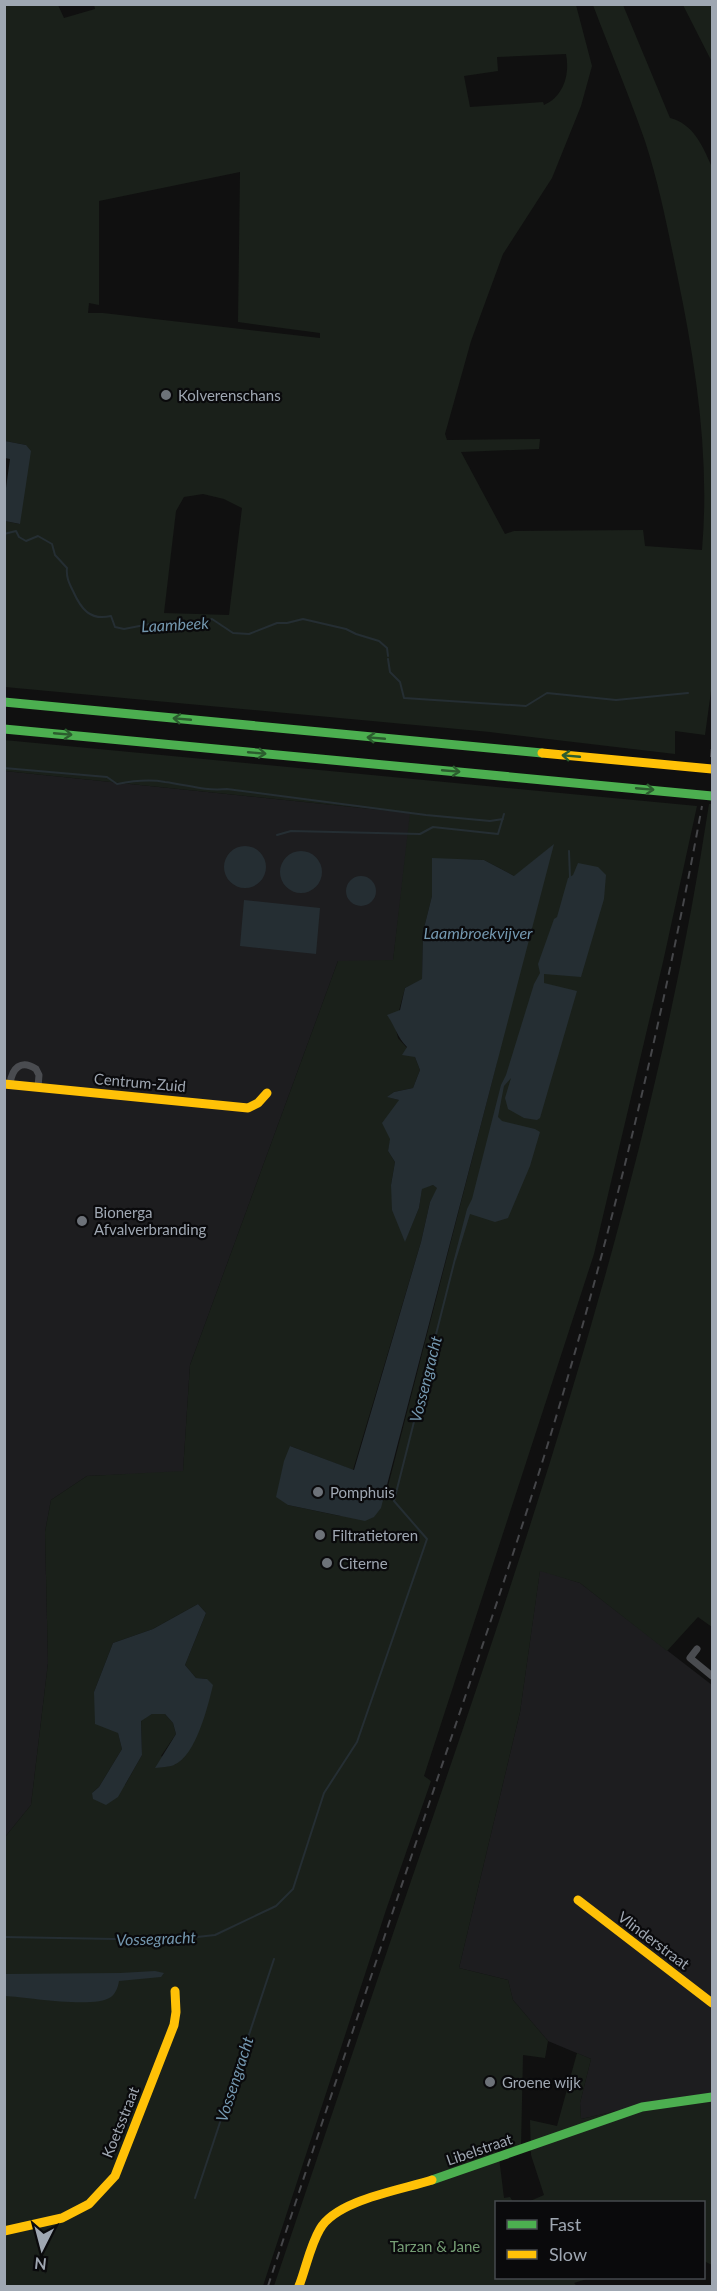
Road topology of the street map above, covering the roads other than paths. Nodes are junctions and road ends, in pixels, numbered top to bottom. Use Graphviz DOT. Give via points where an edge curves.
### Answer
graph roads {
  1 [pos="4,702"];
  2 [pos="4,729"];
  3 [pos="712,769"];
  4 [pos="712,796"];
  5 [pos="7,1084"];
  6 [pos="38,1087"];
  7 [pos="267,1093"];
  8 [pos="698,1649"];
  9 [pos="712,1676"];
  10 [pos="578,1900"];
  11 [pos="175,1991"];
  12 [pos="712,2003"];
  13 [pos="712,2097"];
  14 [pos="4,2231"];
  15 [pos="299,2286"];
  3 -- 1 [label="main road, one-way"];
  2 -- 4 [label="main road, one-way"];
  5 -- 6 [label="main road, Centrum-Zuid"];
  5 -- 6 [label="street" via="18,1065 25,1064 36,1069"];
  6 -- 7 [label="main road, Centrum-Zuid" via="248,1108"];
  8 -- 9 [label="street" via="690,1658"];
  10 -- 12 [label="main road, Vlinderstraat"];
  11 -- 14 [label="main road, Koetsstraat" via="174,2025 115,2176 89,2204 62,2218"];
  13 -- 15 [label="main road, Libelstraat" via="642,2108 357,2203 333,2214 320,2229"];
}
